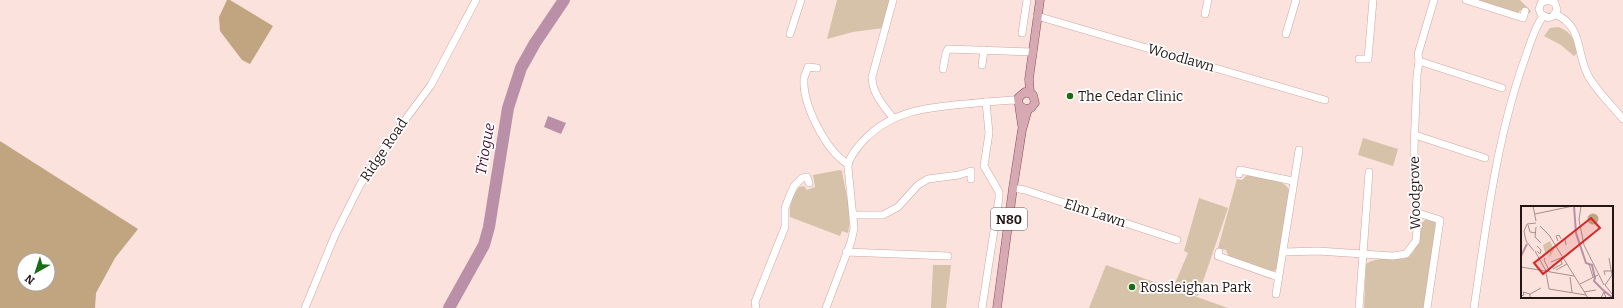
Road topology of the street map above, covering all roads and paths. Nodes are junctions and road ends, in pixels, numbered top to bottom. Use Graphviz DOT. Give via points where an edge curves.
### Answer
graph roads {
  1 [pos="476,0"];
  2 [pos="800,0"];
  3 [pos="893,0"];
  4 [pos="1027,0"];
  5 [pos="1040,0"];
  6 [pos="1208,0"];
  7 [pos="1296,0"];
  8 [pos="1374,0"];
  9 [pos="1434,0"];
  10 [pos="1466,0"];
  11 [pos="1547,1"];
  12 [pos="1525,11"];
  13 [pos="1204,14"];
  14 [pos="1555,14"];
  15 [pos="1038,16"];
  16 [pos="1543,16"];
  17 [pos="790,34"];
  18 [pos="1022,34"];
  19 [pos="1286,34"];
  20 [pos="984,50"];
  21 [pos="1032,52"];
  22 [pos="1359,58"];
  23 [pos="1419,61"];
  24 [pos="982,65"];
  25 [pos="817,68"];
  26 [pos="943,69"];
  27 [pos="1502,88"];
  28 [pos="1027,93"];
  29 [pos="1325,100"];
  30 [pos="986,102"];
  31 [pos="1022,106"];
  32 [pos="893,118"];
  33 [pos="1623,119"];
  34 [pos="1415,135"];
  35 [pos="1299,150"];
  36 [pos="1486,158"];
  37 [pos="848,164"];
  38 [pos="1369,172"];
  39 [pos="1239,174"];
  40 [pos="971,179"];
  41 [pos="1293,181"];
  42 [pos="809,183"];
  43 [pos="1013,188"];
  44 [pos="1415,212"];
  45 [pos="854,215"];
  46 [pos="1177,240"];
  47 [pos="846,252"];
  48 [pos="1219,252"];
  49 [pos="1284,252"];
  50 [pos="1363,254"];
  51 [pos="948,256"];
  52 [pos="1278,277"];
  53 [pos="1276,294"];
  54 [pos="305,308"];
  55 [pos="756,308"];
  56 [pos="826,308"];
  57 [pos="982,308"];
  58 [pos="997,308"];
  59 [pos="1359,308"];
  60 [pos="1427,308"];
  61 [pos="1474,308"];
  1 -- 54 [label="street, Ridge Road" via="431,85 360,184 335,234"];
  2 -- 17 [label="street"];
  3 -- 32 [label="street" via="872,77 872,84 882,106"];
  4 -- 18 [label="street"];
  5 -- 15 [label="main road"];
  6 -- 13 [label="street"];
  7 -- 19 [label="street"];
  8 -- 22 [label="street" via="1368,59"];
  9 -- 23 [label="street, Woodgrove" via="1418,54"];
  10 -- 12 [label="street" via="1523,18"];
  11 -- 14 [label="street" via="1557,8"];
  11 -- 16 [label="street" via="1539,9"];
  14 -- 16 [label="street" via="1548,18"];
  14 -- 33 [label="street" via="1567,22 1576,33 1581,58 1589,78"];
  15 -- 21 [label="main road"];
  15 -- 29 [label="street, Woodlawn"];
  16 -- 61 [label="street" via="1535,30 1512,97 1497,166"];
  20 -- 21 [label="street"];
  20 -- 24 [label="street"];
  20 -- 26 [label="street" via="948,49"];
  21 -- 28 [label="main road"];
  23 -- 27 [label="street"];
  23 -- 34 [label="street, Woodgrove"];
  25 -- 37 [label="street" via="808,67 804,77 805,92 815,122 824,138"];
  28 -- 31 [label="main road, N80" via="1020,96"];
  28 -- 31 [label="main road" via="1034,97 1035,103"];
  30 -- 31 [label="street" via="1013,100"];
  30 -- 32 [label="street" via="915,110"];
  30 -- 57 [label="street" via="988,133 984,166 999,192 999,198"];
  31 -- 43 [label="main road, N80" via="1022,130"];
  32 -- 37 [label="street" via="872,131 855,150"];
  34 -- 36 [label="street, Woodgrove"];
  34 -- 44 [label="street, Woodgrove"];
  35 -- 41 [label="street"];
  37 -- 45 [label="street"];
  38 -- 50 [label="street"];
  39 -- 41 [label="street" via="1240,170"];
  40 -- 45 [label="street" via="971,171 959,175 934,177 918,185 898,207 883,215"];
  41 -- 49 [label="street"];
  42 -- 55 [label="street" via="806,177 802,178 790,195 785,208 785,227 754,302"];
  43 -- 46 [label="street, Elm Lawn"];
  43 -- 58 [label="main road, N80"];
  44 -- 50 [label="street, Woodgrove" via="1416,241 1406,254"];
  44 -- 60 [label="street" via="1440,220"];
  45 -- 47 [label="street" via="854,228"];
  47 -- 51 [label="street"];
  47 -- 56 [label="street"];
  48 -- 52 [label="street" via="1218,256"];
  49 -- 50 [label="street, Woodgrove"];
  49 -- 52 [label="street"];
  50 -- 59 [label="street"];
  52 -- 53 [label="street"];
}
